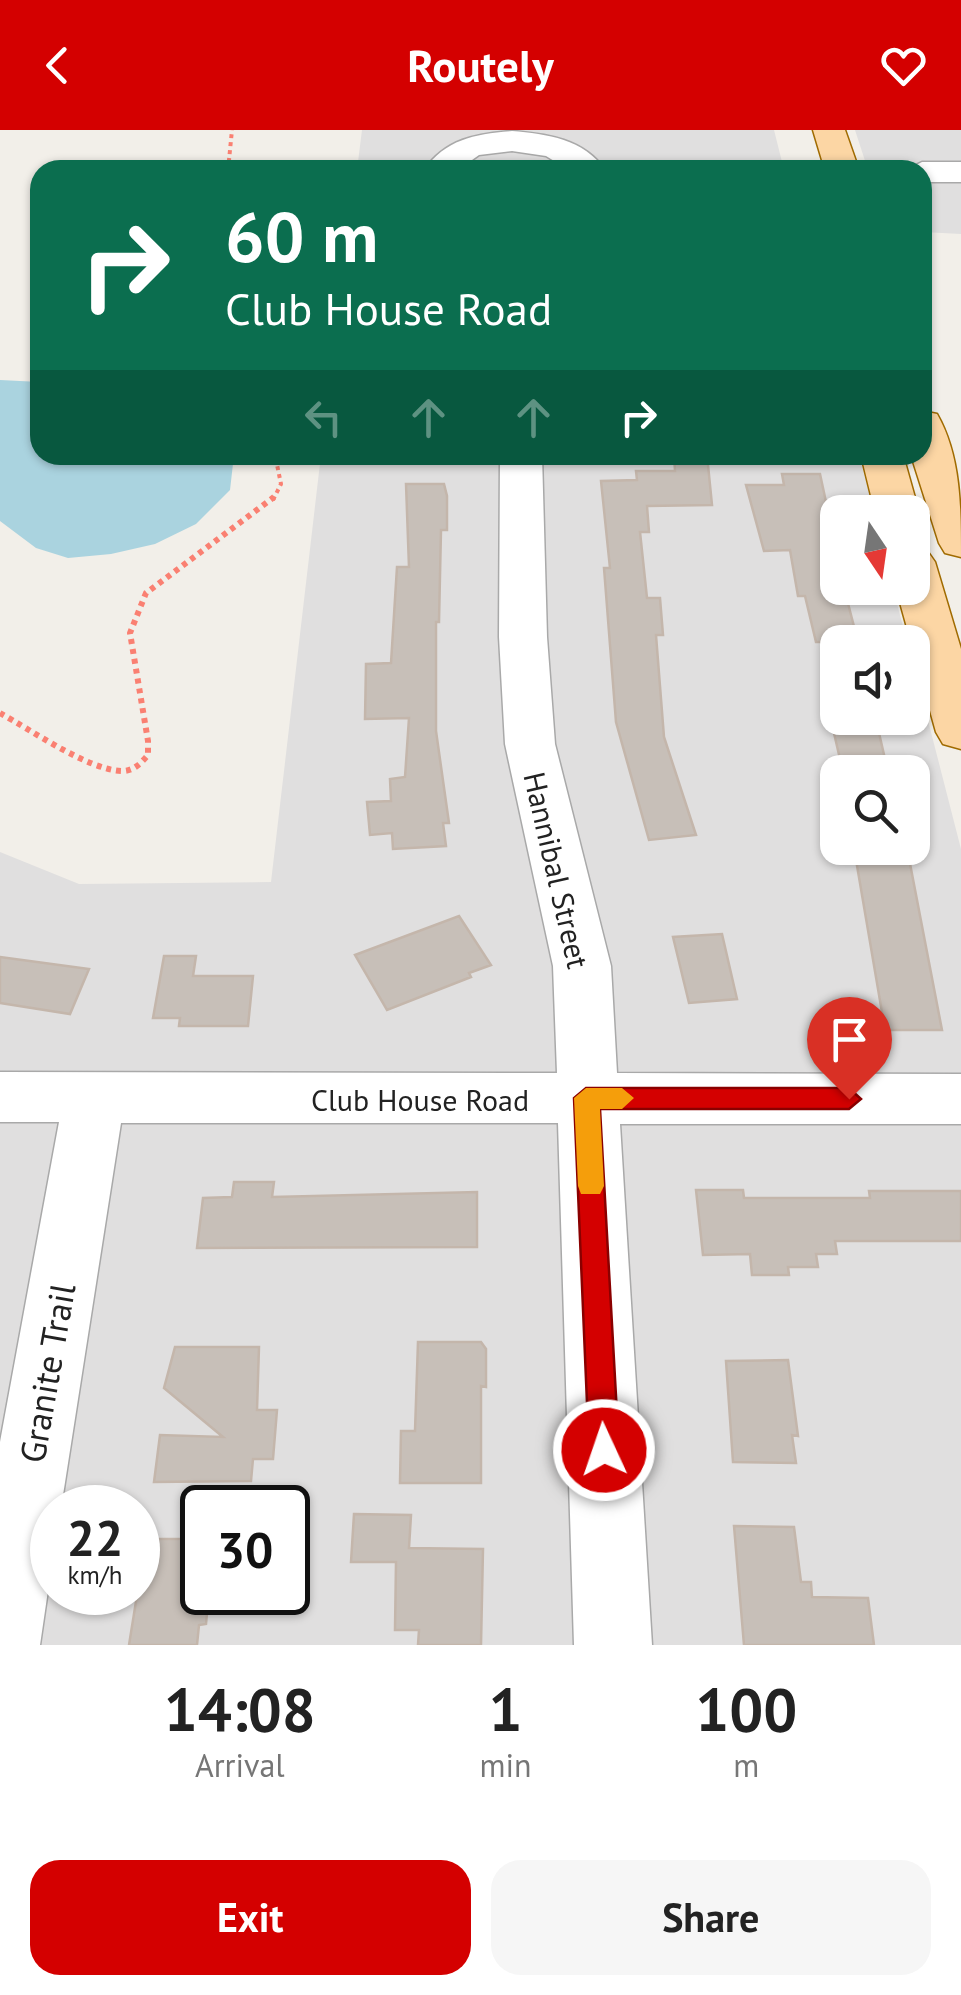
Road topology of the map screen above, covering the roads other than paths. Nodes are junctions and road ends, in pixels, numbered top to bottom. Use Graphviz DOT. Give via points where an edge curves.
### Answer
graph roads {
  1 [pos="829,130"];
  2 [pos="512,134"];
  3 [pos="450,160"];
  4 [pos="577,160"];
  5 [pos="839,160"];
  6 [pos="932,172"];
  7 [pos="961,172"];
  8 [pos="932,454"];
  9 [pos="521,465"];
  10 [pos="885,465"];
  11 [pos="893,495"];
  12 [pos="961,543"];
  13 [pos="924,605"];
  14 [pos="961,732"];
  15 [pos="0,1097"];
  16 [pos="586,1098"];
  17 [pos="961,1099"];
  18 [pos="94,1100"];
  19 [pos="1,1645"];
  20 [pos="614,1645"];
  1 -- 5 [label="main road"];
  2 -- 3 [label="street" via="458,150"];
  2 -- 4 [label="street" via="566,150"];
  6 -- 7 [label="street"];
  8 -- 12 [label="main road"];
  9 -- 16 [label="street, Hannibal Street" via="529,740 582,966"];
  10 -- 11 [label="main road"];
  13 -- 14 [label="main road"];
  15 -- 18 [label="street, Club House Road"];
  16 -- 17 [label="street, Club House Road"];
  16 -- 18 [label="street, Club House Road"];
  16 -- 20 [label="street, Hannibal Street"];
  18 -- 19 [label="street, Granite Trail"];
}
